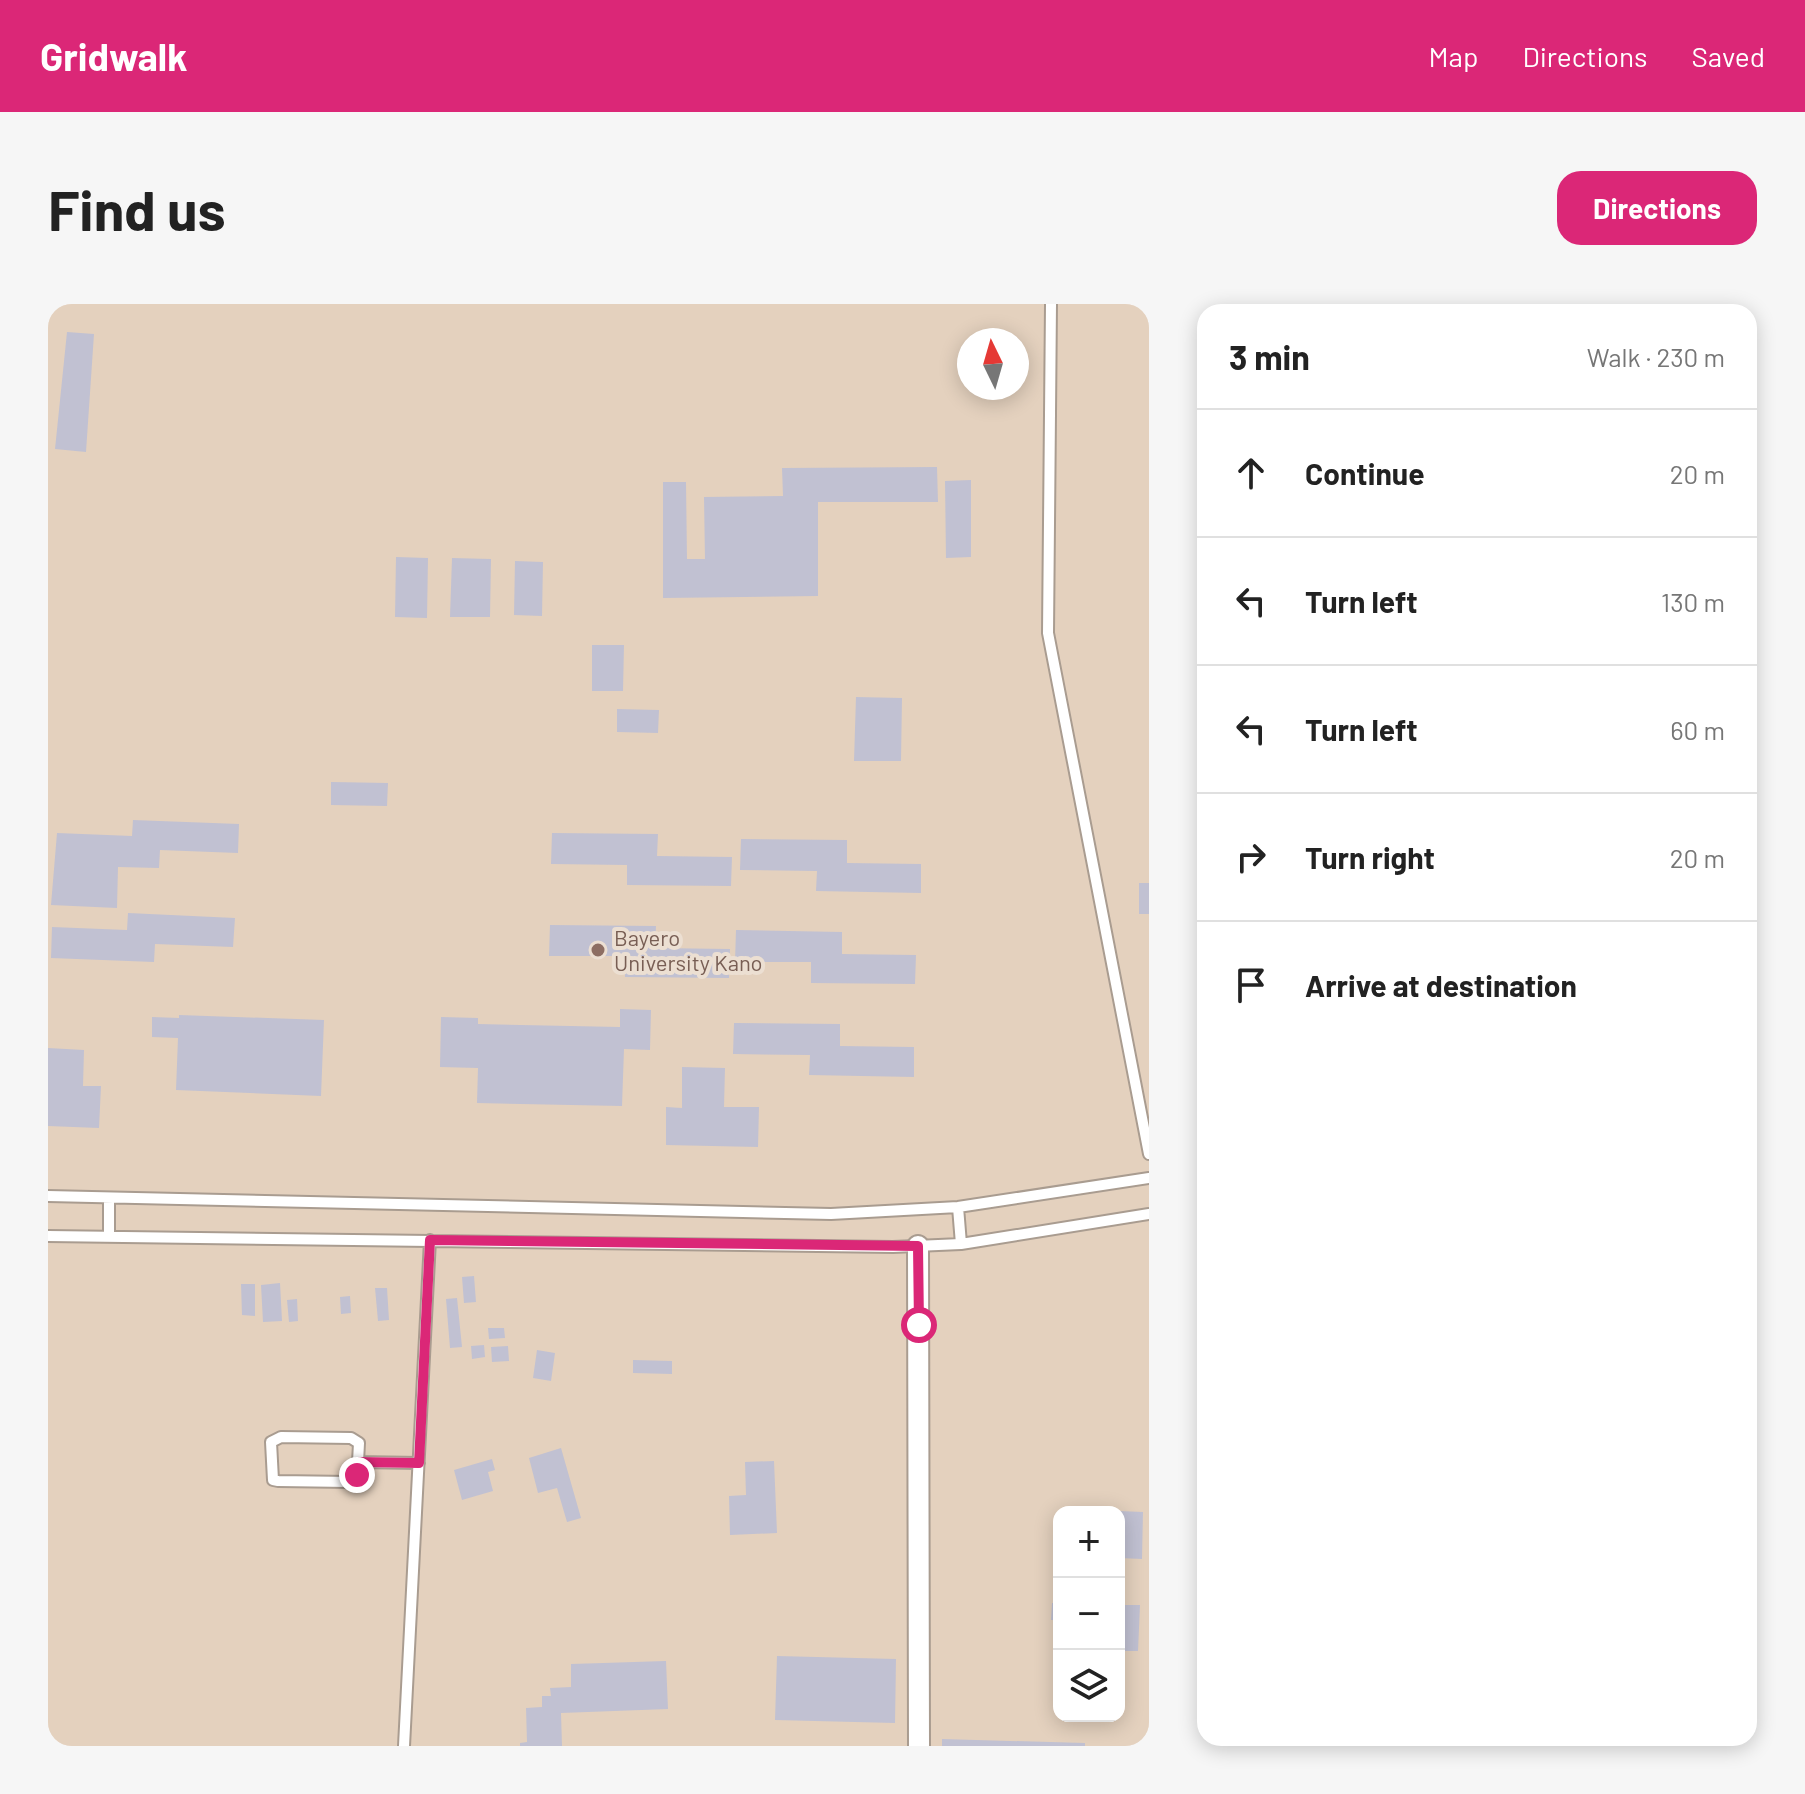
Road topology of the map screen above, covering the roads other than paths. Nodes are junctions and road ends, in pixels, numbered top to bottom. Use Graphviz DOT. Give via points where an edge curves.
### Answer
graph roads {
  1 [pos="1051,304"];
  2 [pos="1144,1107"];
  3 [pos="1149,1154"];
  4 [pos="1149,1178"];
  5 [pos="48,1196"];
  6 [pos="109,1199"];
  7 [pos="958,1207"];
  8 [pos="1149,1214"];
  9 [pos="48,1236"];
  10 [pos="109,1237"];
  11 [pos="430,1240"];
  12 [pos="961,1244"];
  13 [pos="918,1246"];
  14 [pos="358,1462"];
  15 [pos="419,1463"];
  16 [pos="404,1746"];
  17 [pos="919,1746"];
  1 -- 2 [label="lane" via="1048,633"];
  2 -- 3 [label="lane"];
  4 -- 7 [label="lane"];
  5 -- 6 [label="lane"];
  6 -- 7 [label="lane" via="831,1214"];
  6 -- 10 [label="lane"];
  7 -- 12 [label="lane"];
  8 -- 12 [label="lane"];
  9 -- 10 [label="lane"];
  10 -- 11 [label="lane"];
  11 -- 13 [label="lane"];
  11 -- 15 [label="lane"];
  12 -- 13 [label="lane"];
  13 -- 17 [label="street"];
  14 -- 14 [label="lane" via="356,1480 273,1480 271,1442 281,1437 351,1438 359,1443"];
  14 -- 15 [label="lane"];
  15 -- 16 [label="lane"];
}
